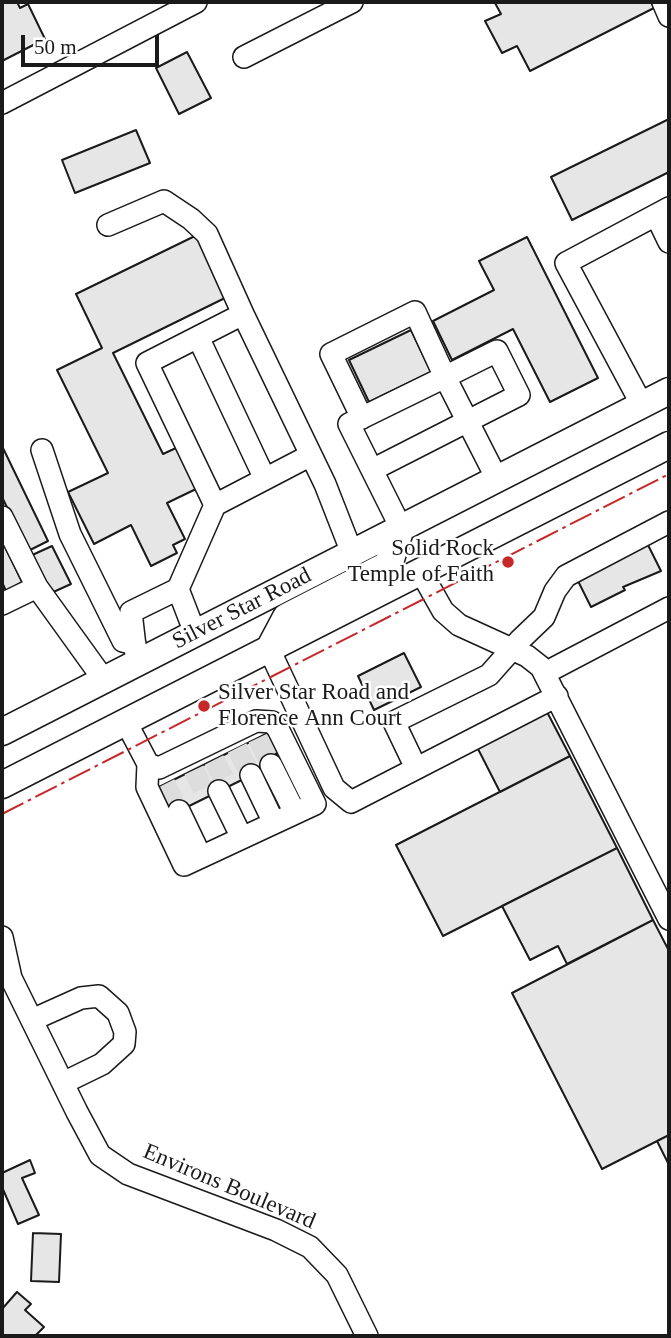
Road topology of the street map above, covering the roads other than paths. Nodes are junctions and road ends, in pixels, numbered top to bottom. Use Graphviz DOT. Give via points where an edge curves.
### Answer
graph roads {
  1 [pos="196,2"];
  2 [pos="352,2"];
  3 [pos="663,2"];
  4 [pos="669,16"];
  5 [pos="244,57"];
  6 [pos="2,103"];
  7 [pos="663,211"];
  8 [pos="108,225"];
  9 [pos="669,242"];
  10 [pos="243,314"];
  11 [pos="198,337"];
  12 [pos="445,377"];
  13 [pos="669,391"];
  14 [pos="642,405"];
  15 [pos="362,418"];
  16 [pos="468,420"];
  17 [pos="669,445"];
  18 [pos="42,450"];
  19 [pos="311,455"];
  20 [pos="372,470"];
  21 [pos="265,479"];
  22 [pos="497,479"];
  23 [pos="215,505"];
  24 [pos="2,517"];
  25 [pos="666,526"];
  26 [pos="401,528"];
  27 [pos="352,554"];
  28 [pos="421,572"];
  29 [pos="37,587"];
  30 [pos="178,589"];
  31 [pos="2,602"];
  32 [pos="669,608"];
  33 [pos="195,633"];
  34 [pos="270,649"];
  35 [pos="513,650"];
  36 [pos="136,653"];
  37 [pos="545,673"];
  38 [pos="104,680"];
  39 [pos="557,695"];
  40 [pos="126,722"];
  41 [pos="2,732"];
  42 [pos="416,768"];
  43 [pos="157,772"];
  44 [pos="240,781"];
  45 [pos="2,785"];
  46 [pos="179,811"];
  47 [pos="263,828"];
  48 [pos="201,857"];
  49 [pos="669,919"];
  50 [pos="2,937"];
  51 [pos="7,973"];
  52 [pos="32,1020"];
  53 [pos="62,1083"];
  54 [pos="367,1336"];
  1 -- 6 [label="street"];
  2 -- 5 [label="street"];
  3 -- 4 [label="street"];
  7 -- 9 [label="street"];
  7 -- 14 [label="street" via="566,263"];
  8 -- 10 [label="street" via="164,201 207,234"];
  10 -- 11 [label="street"];
  10 -- 19 [label="street"];
  11 -- 21 [label="street"];
  11 -- 23 [label="street" via="147,363"];
  12 -- 15 [label="street"];
  12 -- 15 [label="street" via="415,312 331,354"];
  12 -- 16 [label="street"];
  12 -- 16 [label="street" via="497,351 519,395"];
  13 -- 14 [label="main road, Silver Star Road"];
  14 -- 22 [label="main road, Silver Star Road"];
  15 -- 20 [label="street" via="349,424"];
  16 -- 20 [label="street"];
  16 -- 22 [label="street"];
  17 -- 28 [label="main road, Silver Star Road"];
  18 -- 36 [label="street" via="70,534 123,641"];
  19 -- 21 [label="street"];
  19 -- 27 [label="street"];
  20 -- 26 [label="street"];
  21 -- 23 [label="street"];
  22 -- 26 [label="main road, Silver Star Road"];
  23 -- 30 [label="street"];
  24 -- 29 [label="street"];
  25 -- 35 [label="street" via="572,571 560,583 544,617"];
  26 -- 27 [label="main road, Silver Star Road"];
  26 -- 34 [label="main road" via="385,566 286,617"];
  27 -- 33 [label="main road, Silver Star Road"];
  28 -- 34 [label="main road, Silver Star Road"];
  28 -- 35 [label="street" via="450,618"];
  29 -- 31 [label="street"];
  29 -- 38 [label="street"];
  30 -- 33 [label="street"];
  30 -- 36 [label="street" via="131,612"];
  32 -- 37 [label="street"];
  33 -- 36 [label="main road, Silver Star Road"];
  34 -- 40 [label="main road, Silver Star Road"];
  34 -- 42 [label="street" via="334,788 351,802"];
  35 -- 37 [label="street" via="536,662"];
  35 -- 42 [label="street" via="489,675 394,722"];
  36 -- 38 [label="main road, Silver Star Road"];
  37 -- 39 [label="street"];
  38 -- 41 [label="main road, Silver Star Road"];
  39 -- 42 [label="street"];
  39 -- 49 [label="street"];
  40 -- 43 [label="street"];
  40 -- 45 [label="main road, Silver Star Road"];
  43 -- 47 [label="street" via="223,747 256,722 271,722 315,804"];
  43 -- 48 [label="street" via="147,787 184,865"];
  44 -- 47 [label="street"];
  44 -- 47 [label="street"];
  44 -- 47 [label="street"];
  46 -- 48 [label="street"];
  47 -- 48 [label="street"];
  50 -- 51 [label="street, Environs Boulevard"];
  51 -- 52 [label="street, Environs Boulevard"];
  52 -- 53 [label="street, Environs Boulevard"];
  52 -- 53 [label="street" via="81,998 99,996 118,1013 124,1044 102,1064"];
  53 -- 54 [label="street, Environs Boulevard" via="100,1155 128,1174 310,1247 337,1275"];
}
